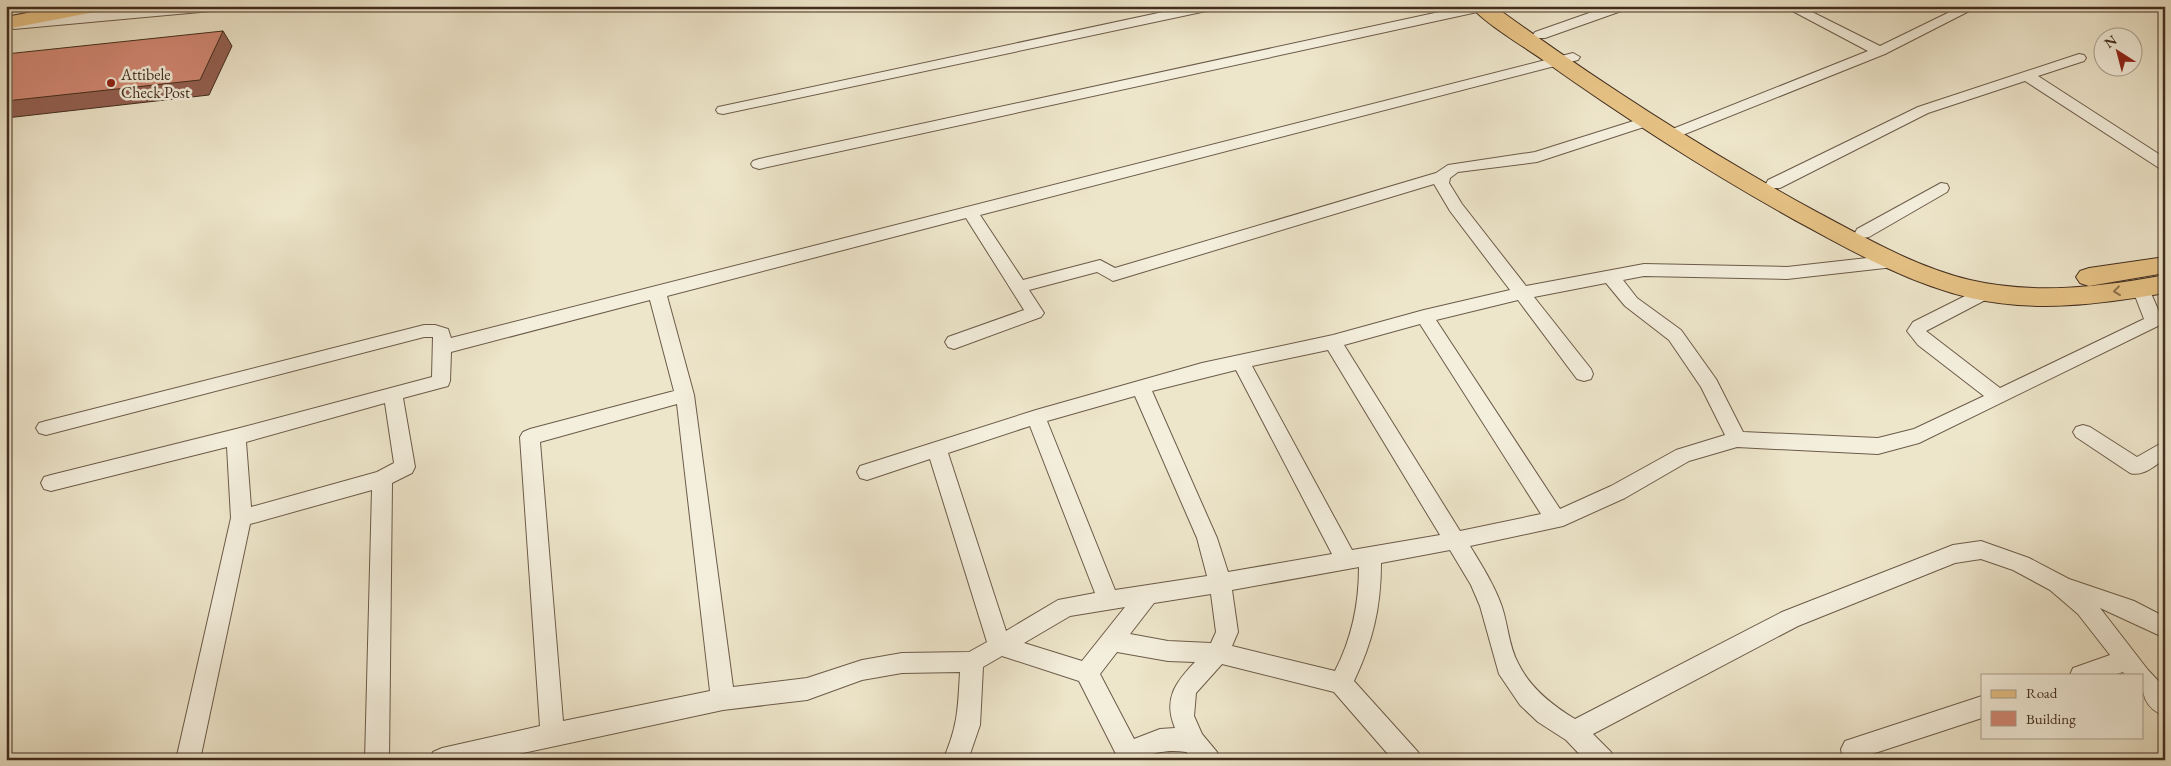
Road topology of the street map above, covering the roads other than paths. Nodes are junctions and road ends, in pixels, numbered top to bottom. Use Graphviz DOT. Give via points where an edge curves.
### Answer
graph roads {
  1 [pos="96,6"];
  2 [pos="211,6"];
  3 [pos="1211,6"];
  4 [pos="1622,6"];
  5 [pos="1789,6"];
  6 [pos="1973,6"];
  7 [pos="1488,7"];
  8 [pos="6,24"];
  9 [pos="1540,35"];
  10 [pos="1880,51"];
  11 [pos="2079,58"];
  12 [pos="1566,59"];
  13 [pos="2026,75"];
  14 [pos="723,110"];
  15 [pos="1648,121"];
  16 [pos="1678,131"];
  17 [pos="759,164"];
  18 [pos="2165,165"];
  19 [pos="1442,176"];
  20 [pos="1774,184"];
  21 [pos="1941,188"];
  22 [pos="970,212"];
  23 [pos="1863,233"];
  24 [pos="1894,261"];
  25 [pos="2165,265"];
  26 [pos="1611,277"];
  27 [pos="2165,284"];
  28 [pos="1018,287"];
  29 [pos="2141,288"];
  30 [pos="657,292"];
  31 [pos="1987,292"];
  32 [pos="1523,293"];
  33 [pos="1424,316"];
  34 [pos="954,342"];
  35 [pos="1333,342"];
  36 [pos="443,347"];
  37 [pos="1241,362"];
  38 [pos="1584,374"];
  39 [pos="1141,388"];
  40 [pos="393,394"];
  41 [pos="685,395"];
  42 [pos="1999,397"];
  43 [pos="1036,417"];
  44 [pos="46,428"];
  45 [pos="2083,432"];
  46 [pos="236,437"];
  47 [pos="1737,439"];
  48 [pos="2165,449"];
  49 [pos="937,450"];
  50 [pos="867,472"];
  51 [pos="382,479"];
  52 [pos="51,483"];
  53 [pos="241,518"];
  54 [pos="1556,520"];
  55 [pos="1453,542"];
  56 [pos="1370,556"];
  57 [pos="1346,560"];
  58 [pos="1220,583"];
  59 [pos="2058,583"];
  60 [pos="1148,594"];
  61 [pos="1109,601"];
  62 [pos="2165,628"];
  63 [pos="1111,641"];
  64 [pos="999,645"];
  65 [pos="1218,653"];
  66 [pos="972,662"];
  67 [pos="2134,667"];
  68 [pos="1087,673"];
  69 [pos="2088,674"];
  70 [pos="2144,680"];
  71 [pos="1341,683"];
  72 [pos="723,700"];
  73 [pos="2165,705"];
  74 [pos="1981,707"];
  75 [pos="1574,732"];
  76 [pos="552,734"];
  77 [pos="1200,751"];
  78 [pos="1131,756"];
  79 [pos="188,760"];
  80 [pos="377,760"];
  81 [pos="442,760"];
  82 [pos="955,760"];
  83 [pos="1409,760"];
  84 [pos="1602,760"];
  85 [pos="1855,760"];
  1 -- 8 [label="main road"];
  2 -- 8 [label="street"];
  3 -- 14 [label="street"];
  4 -- 9 [label="street"];
  5 -- 10 [label="street"];
  6 -- 10 [label="street"];
  7 -- 9 [label="main road"];
  7 -- 12 [label="main road"];
  7 -- 17 [label="street"];
  9 -- 12 [label="main road"];
  10 -- 16 [label="street"];
  11 -- 13 [label="street"];
  12 -- 15 [label="main road"];
  12 -- 16 [label="main road"];
  12 -- 22 [label="street"];
  13 -- 18 [label="street"];
  13 -- 20 [label="street" via="1923,110"];
  15 -- 16 [label="main road"];
  15 -- 19 [label="street" via="1537,157 1454,168"];
  16 -- 20 [label="main road"];
  16 -- 24 [label="main road" via="1785,205"];
  19 -- 28 [label="street" via="1114,274 1100,266"];
  19 -- 32 [label="street" via="1441,183 1456,207"];
  20 -- 23 [label="main road"];
  21 -- 23 [label="street"];
  22 -- 28 [label="street"];
  22 -- 30 [label="street"];
  23 -- 25 [label="main road" via="1914,258 1966,275 1996,280 2059,282"];
  24 -- 26 [label="street" via="1787,273 1644,270"];
  24 -- 31 [label="main road" via="1937,279"];
  26 -- 32 [label="street"];
  26 -- 47 [label="street" via="1631,302 1675,335 1709,384"];
  27 -- 29 [label="main road"];
  28 -- 34 [label="street" via="1035,313"];
  29 -- 31 [label="main road, one-way" via="2037,298"];
  29 -- 42 [label="street" via="2154,321"];
  30 -- 36 [label="street"];
  30 -- 41 [label="street"];
  31 -- 42 [label="street" via="1916,331"];
  32 -- 33 [label="street"];
  32 -- 38 [label="street"];
  33 -- 35 [label="street"];
  33 -- 54 [label="street"];
  35 -- 37 [label="street"];
  35 -- 55 [label="street"];
  36 -- 40 [label="street" via="442,381"];
  36 -- 44 [label="street" via="442,334 424,331"];
  37 -- 39 [label="street"];
  37 -- 57 [label="street"];
  39 -- 43 [label="street"];
  39 -- 58 [label="street" via="1207,538"];
  40 -- 46 [label="street"];
  40 -- 51 [label="street" via="405,467"];
  41 -- 72 [label="street"];
  41 -- 76 [label="street" via="530,437"];
  42 -- 47 [label="street" via="1919,435 1878,446"];
  43 -- 49 [label="street"];
  43 -- 61 [label="street"];
  45 -- 48 [label="street" via="2137,467"];
  46 -- 52 [label="street"];
  46 -- 53 [label="street"];
  47 -- 54 [label="street" via="1683,455 1618,492"];
  49 -- 50 [label="street"];
  49 -- 64 [label="street"];
  51 -- 53 [label="street"];
  51 -- 80 [label="street"];
  53 -- 79 [label="street"];
  54 -- 55 [label="street"];
  55 -- 56 [label="street"];
  55 -- 75 [label="street" via="1491,606 1507,667 1528,697 1546,714"];
  56 -- 57 [label="street"];
  56 -- 71 [label="street" via="1370,594 1364,628"];
  57 -- 58 [label="street"];
  58 -- 60 [label="street"];
  58 -- 65 [label="street" via="1227,632"];
  59 -- 62 [label="street" via="2126,608"];
  59 -- 67 [label="street" via="2086,607"];
  59 -- 75 [label="street" via="2021,564 1981,550 1953,554 1790,619"];
  60 -- 61 [label="street"];
  60 -- 63 [label="street"];
  61 -- 64 [label="street" via="1066,607"];
  63 -- 65 [label="street" via="1168,651"];
  63 -- 68 [label="street"];
  64 -- 66 [label="street"];
  64 -- 68 [label="street"];
  65 -- 71 [label="street"];
  65 -- 77 [label="street" via="1185,689 1182,716"];
  66 -- 72 [label="street" via="902,663 862,670 807,689"];
  66 -- 82 [label="street" via="966,735"];
  67 -- 69 [label="street"];
  68 -- 78 [label="street"];
  70 -- 73 [label="street"];
  71 -- 83 [label="street"];
  72 -- 76 [label="street"];
  74 -- 85 [label="street" via="1854,749"];
  75 -- 84 [label="street"];
  76 -- 81 [label="street"];
  77 -- 78 [label="street" via="1170,738 1154,741"];
}
